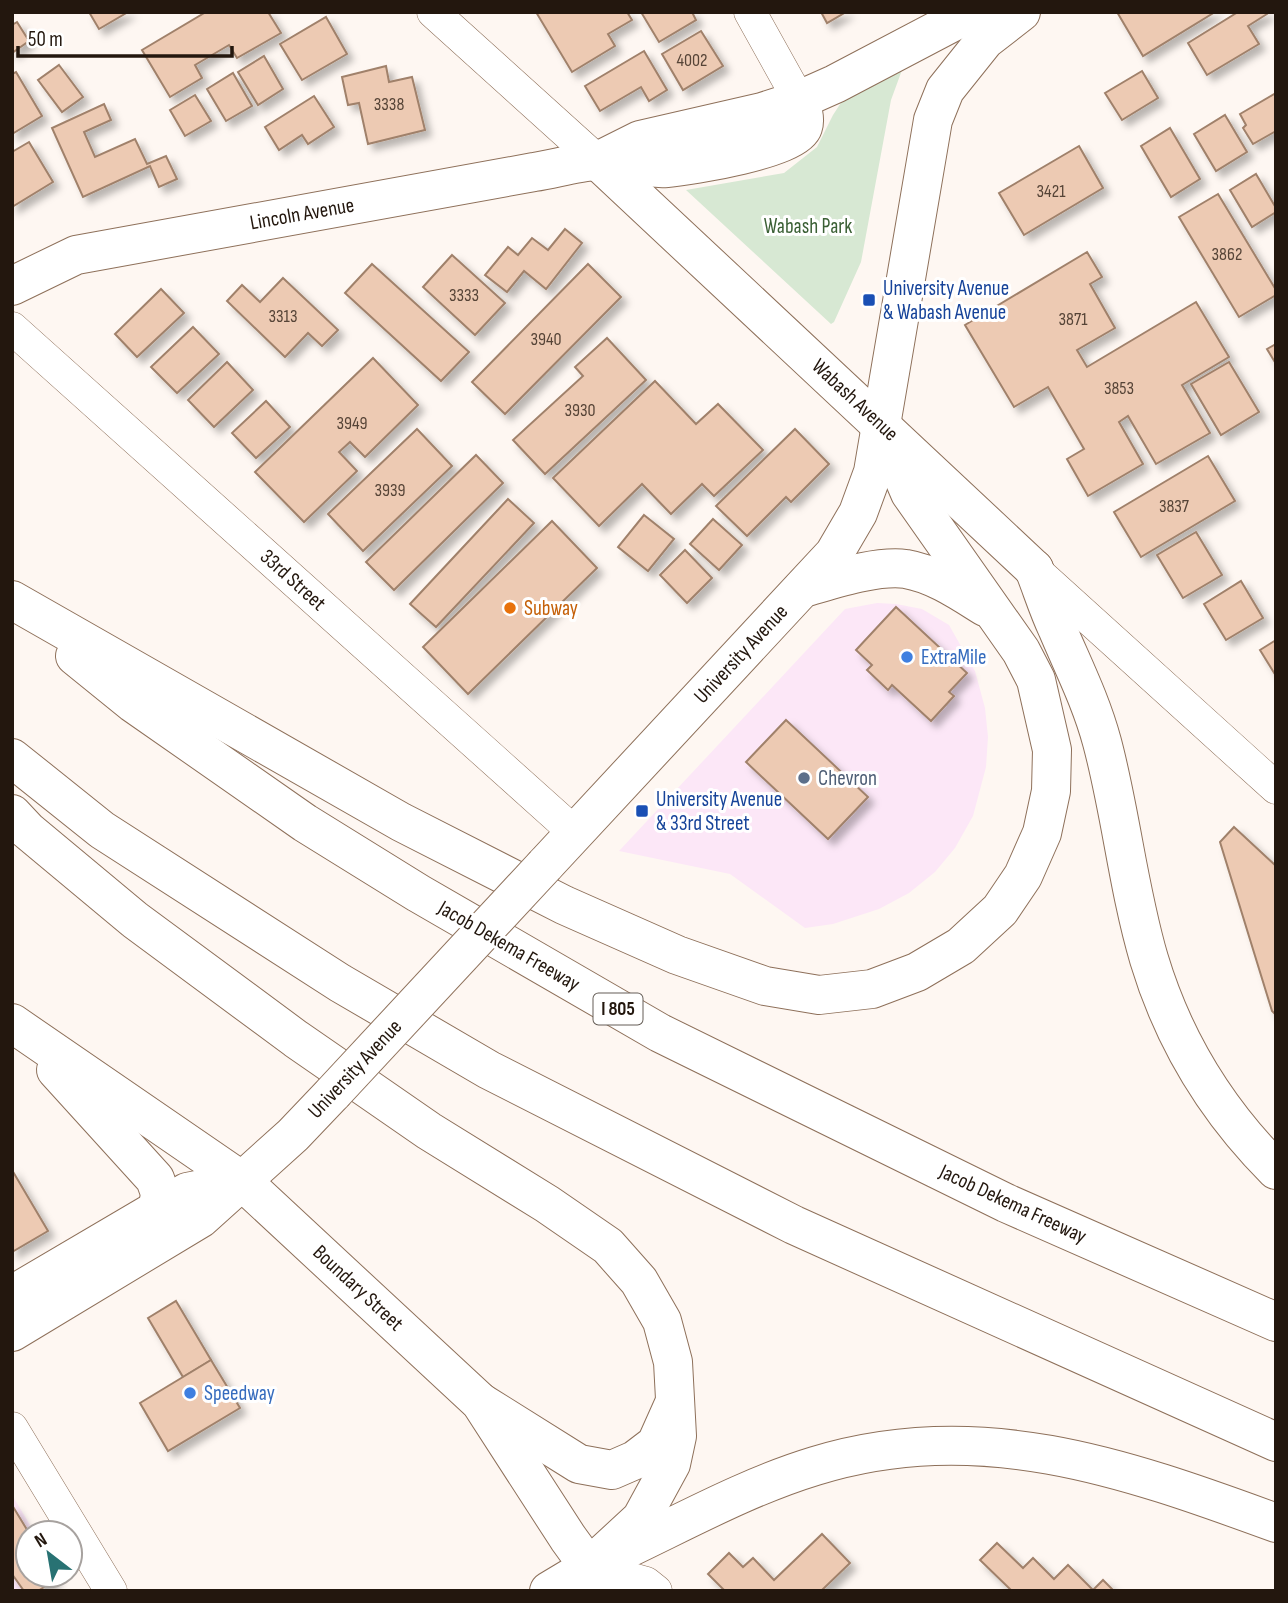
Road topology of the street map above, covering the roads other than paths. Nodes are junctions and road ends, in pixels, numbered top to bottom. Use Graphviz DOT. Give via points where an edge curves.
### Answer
graph roads {
  1 [pos="433,12"];
  2 [pos="750,12"];
  3 [pos="972,12"];
  4 [pos="1021,12"];
  5 [pos="799,100"];
  6 [pos="598,161"];
  7 [pos="12,286"];
  8 [pos="12,328"];
  9 [pos="880,423"];
  10 [pos="1034,569"];
  11 [pos="803,588"];
  12 [pos="12,600"];
  13 [pos="12,606"];
  14 [pos="994,612"];
  15 [pos="12,758"];
  16 [pos="1276,788"];
  17 [pos="12,814"];
  18 [pos="574,832"];
  19 [pos="19,1028"];
  20 [pos="1276,1170"];
  21 [pos="242,1181"];
  22 [pos="158,1208"];
  23 [pos="12,1295"];
  24 [pos="1276,1322"];
  25 [pos="12,1332"];
  26 [pos="675,1401"];
  27 [pos="480,1402"];
  28 [pos="12,1428"];
  29 [pos="1276,1442"];
  30 [pos="1276,1523"];
  31 [pos="599,1579"];
  32 [pos="111,1591"];
  33 [pos="549,1591"];
  34 [pos="656,1591"];
  1 -- 6 [label="street, Wabash Avenue"];
  2 -- 5 [label="street"];
  3 -- 5 [label="main road"];
  4 -- 9 [label="main road, University Avenue" via="985,40 945,90 933,120"];
  5 -- 6 [label="main road, Lincoln Avenue" via="803,128 774,147 666,168"];
  6 -- 7 [label="main road, Lincoln Avenue" via="76,255"];
  6 -- 9 [label="main road, Wabash Avenue"];
  8 -- 18 [label="street, 33rd Street"];
  9 -- 10 [label="main road, Wabash Avenue"];
  9 -- 11 [label="main road, University Avenue" via="873,472 858,513 834,554"];
  9 -- 14 [label="main road" via="910,493"];
  10 -- 16 [label="street, Wabash Avenue"];
  10 -- 20 [label="main road" via="1094,716 1149,957 1170,1016 1216,1100"];
  11 -- 14 [label="main road" via="864,572 905,569 942,581"];
  11 -- 18 [label="main road, University Avenue"];
  12 -- 14 [label="main road" via="401,822 565,905 677,955 765,986 819,995 872,989 917,972 961,946 1000,910 1023,876 1041,833 1051,791 1052,750 1036,680"];
  13 -- 24 [label="main road, Jacob Dekema Freeway / I 805" via="133,703 305,823 660,1033 1006,1203"];
  15 -- 29 [label="main road" via="113,837 340,983 489,1070 794,1225"];
  17 -- 26 [label="main road" via="135,920 296,1039 608,1246 639,1281 662,1321 673,1362"];
  18 -- 21 [label="main road, University Avenue, bridge" via="333,1093"];
  19 -- 21 [label="main road, Boundary Street"];
  19 -- 22 [label="main road" via="155,1179 160,1193"];
  21 -- 22 [label="main road" via="187,1192"];
  21 -- 25 [label="main road, University Avenue" via="201,1218"];
  21 -- 27 [label="main road, Boundary Street"];
  22 -- 23 [label="main road"];
  26 -- 27 [label="main road" via="656,1444 635,1460 612,1469 579,1464"];
  26 -- 31 [label="main road" via="677,1436 671,1464 641,1519"];
  27 -- 31 [label="main road, Boundary Street"];
  28 -- 32 [label="street"];
  30 -- 31 [label="main road" via="1086,1460 1007,1447 932,1444 816,1466 744,1492"];
  31 -- 33 [label="main road"];
  31 -- 34 [label="street" via="646,1583"];
}
